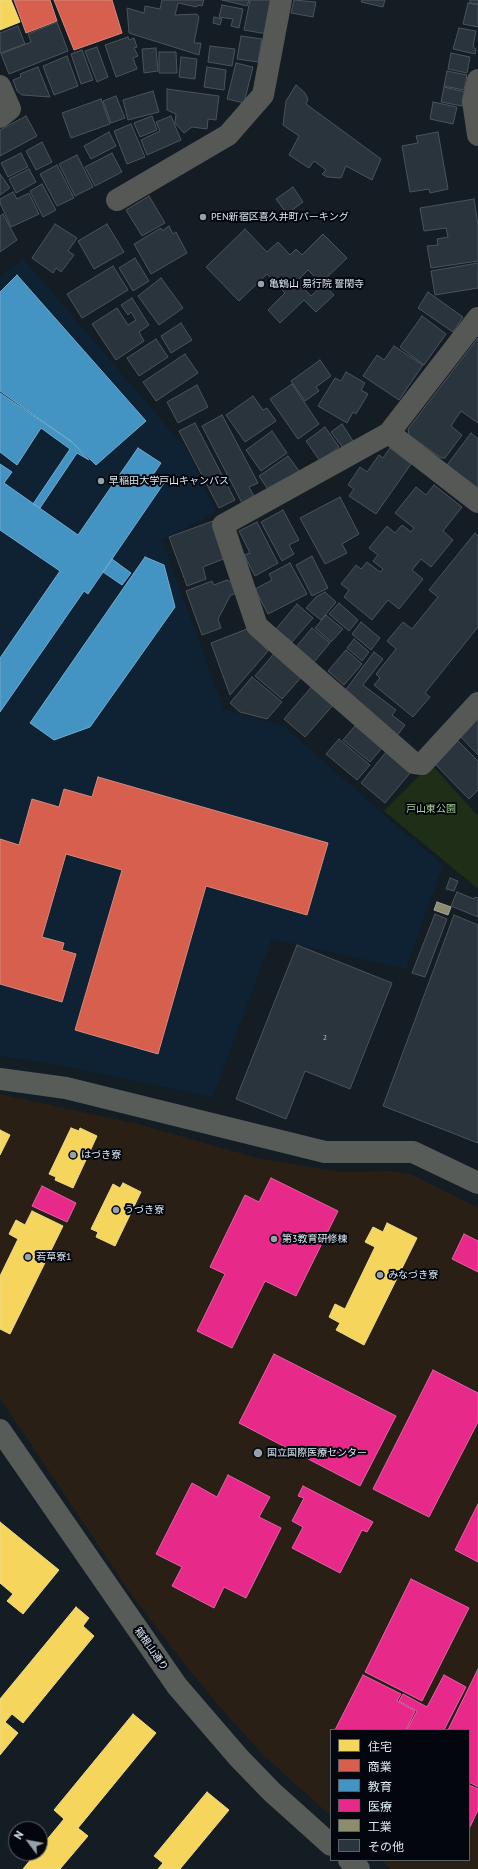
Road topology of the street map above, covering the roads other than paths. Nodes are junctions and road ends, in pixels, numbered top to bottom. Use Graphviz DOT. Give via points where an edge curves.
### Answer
graph roads {
  1 [pos="281,0"];
  2 [pos="478,80"];
  3 [pos="0,86"];
  4 [pos="0,117"];
  5 [pos="478,135"];
  6 [pos="117,200"];
  7 [pos="478,318"];
  8 [pos="389,433"];
  9 [pos="478,502"];
  10 [pos="478,704"];
  11 [pos="0,1079"];
  12 [pos="478,1183"];
  13 [pos="0,1430"];
  14 [pos="330,1844"];
  15 [pos="349,1861"];
  16 [pos="359,1869"];
  1 -- 6 [label="street" via="263,95 228,136"];
  2 -- 5 [label="street" via="473,101"];
  3 -- 4 [label="street" via="10,109"];
  7 -- 8 [label="street"];
  8 -- 9 [label="street"];
  8 -- 10 [label="street" via="223,525 258,626 414,763 422,764"];
  11 -- 12 [label="street" via="66,1088 325,1152 413,1152"];
  13 -- 14 [label="street, 箱根山通り" via="177,1686 239,1758 272,1792"];
  15 -- 16 [label="street"];
}
